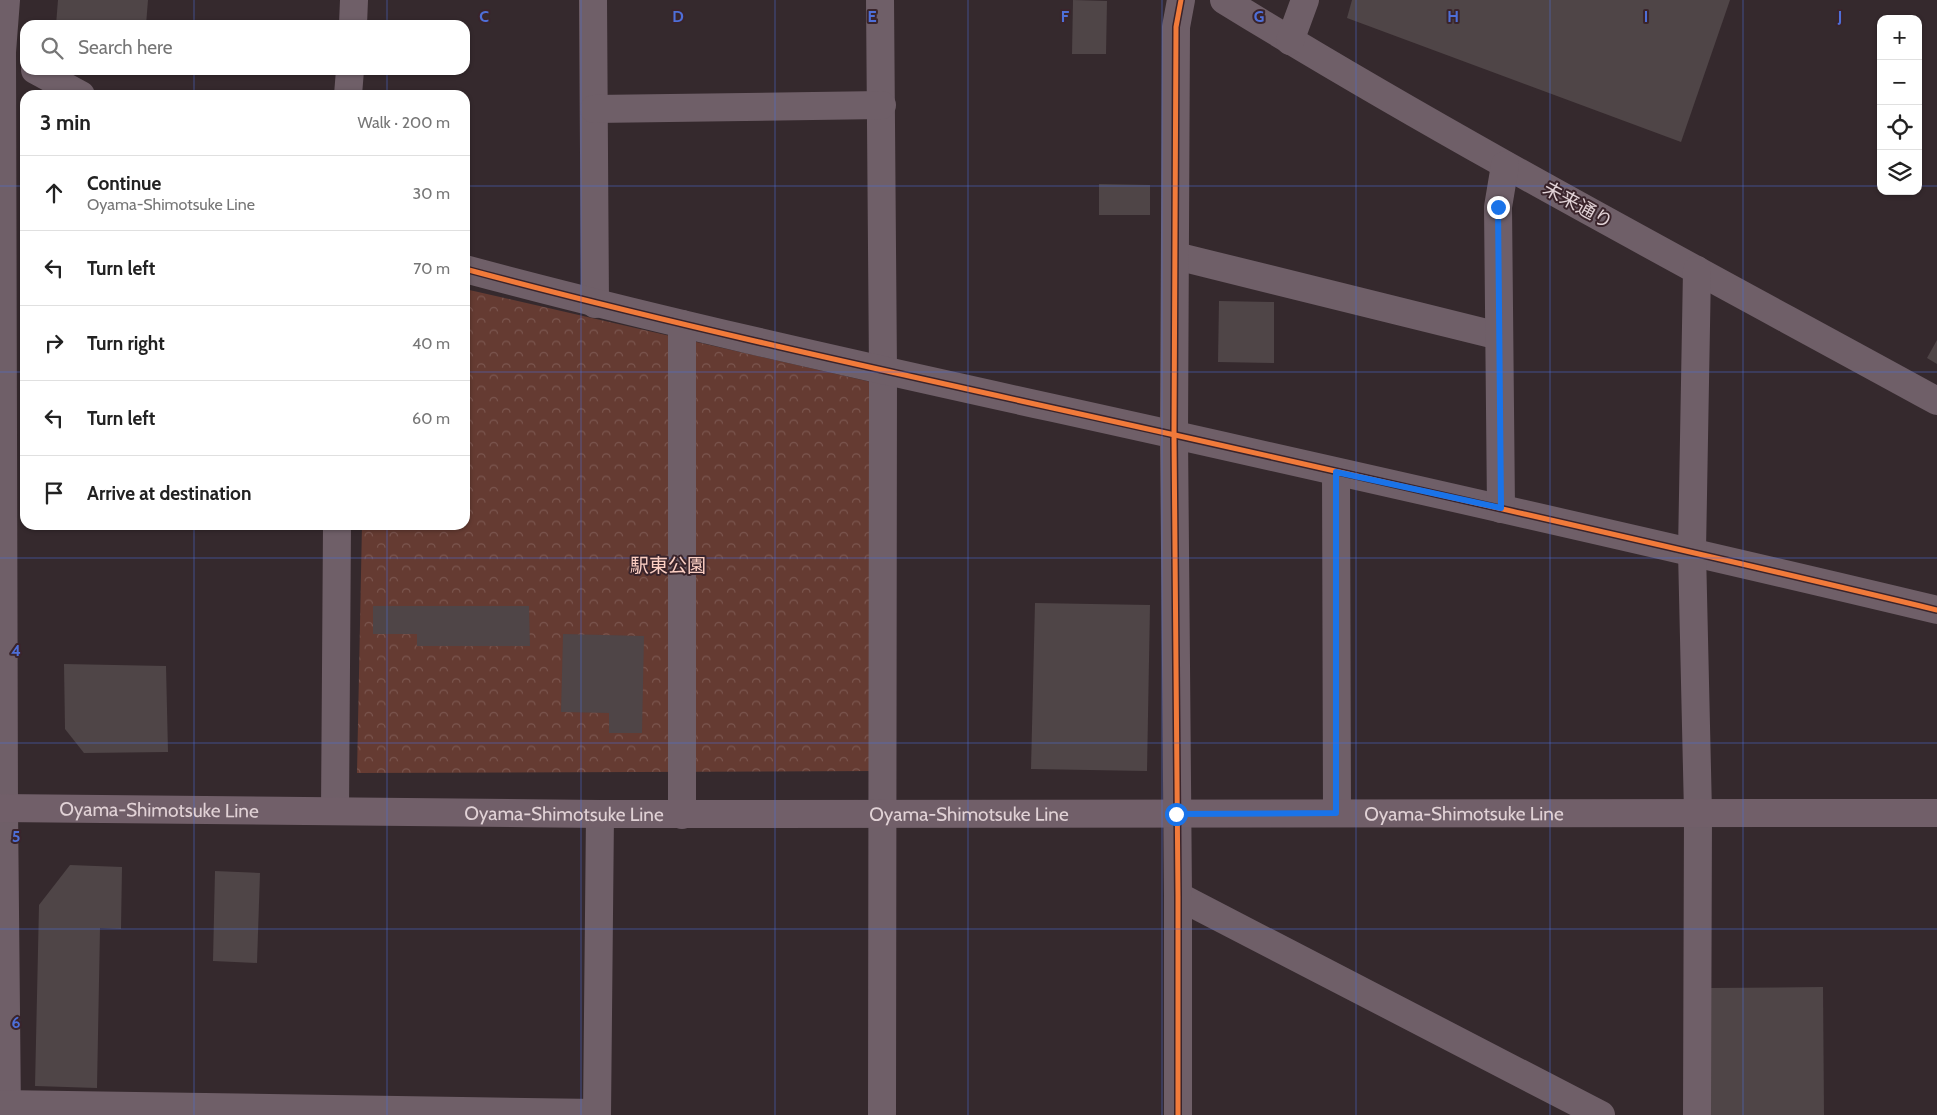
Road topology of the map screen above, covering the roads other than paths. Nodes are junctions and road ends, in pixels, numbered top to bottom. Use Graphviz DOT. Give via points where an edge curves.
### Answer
graph roads {
  1 [pos="6,0"];
  2 [pos="354,0"];
  3 [pos="593,0"];
  4 [pos="880,0"];
  5 [pos="1182,0"];
  6 [pos="1224,0"];
  7 [pos="1305,0"];
  8 [pos="353,20"];
  9 [pos="1290,41"];
  10 [pos="9,55"];
  11 [pos="44,75"];
  12 [pos="350,75"];
  13 [pos="72,90"];
  14 [pos="348,90"];
  15 [pos="882,105"];
  16 [pos="594,109"];
  17 [pos="1505,165"];
  18 [pos="1176,256"];
  19 [pos="470,270"];
  20 [pos="1697,270"];
  21 [pos="594,304"];
  22 [pos="682,324"];
  23 [pos="1499,336"];
  24 [pos="883,371"];
  25 [pos="1937,401"];
  26 [pos="1174,435"];
  27 [pos="1336,472"];
  28 [pos="1501,508"];
  29 [pos="1,524"];
  30 [pos="337,530"];
  31 [pos="1692,552"];
  32 [pos="1937,610"];
  33 [pos="2,808"];
  34 [pos="335,811"];
  35 [pos="1336,813"];
  36 [pos="1698,813"];
  37 [pos="1937,813"];
  38 [pos="600,814"];
  39 [pos="1176,814"];
  40 [pos="682,815"];
  41 [pos="883,815"];
  42 [pos="1178,896"];
  43 [pos="5,1108"];
  44 [pos="332,1112"];
  45 [pos="597,1114"];
  46 [pos="882,1115"];
  47 [pos="1178,1115"];
  48 [pos="1601,1115"];
  49 [pos="1697,1115"];
  1 -- 10 [label="street"];
  2 -- 8 [label="street"];
  3 -- 16 [label="street"];
  4 -- 15 [label="street"];
  5 -- 18 [label="street" via="1176,27"];
  6 -- 9 [label="street, 未来通り"];
  7 -- 9 [label="street"];
  9 -- 17 [label="street, 未来通り"];
  10 -- 29 [label="street"];
  11 -- 13 [label="street"];
  12 -- 14 [label="street"];
  15 -- 16 [label="street"];
  15 -- 24 [label="street"];
  16 -- 21 [label="street"];
  17 -- 20 [label="street, 未来通り"];
  17 -- 23 [label="street" via="1498,207"];
  18 -- 23 [label="street"];
  18 -- 26 [label="street"];
  19 -- 21 [label="street"];
  20 -- 25 [label="street, 未来通り"];
  20 -- 31 [label="street"];
  21 -- 22 [label="street"];
  22 -- 24 [label="street"];
  22 -- 40 [label="street"];
  23 -- 28 [label="street"];
  24 -- 26 [label="street"];
  24 -- 41 [label="street"];
  26 -- 27 [label="street"];
  26 -- 39 [label="street"];
  27 -- 28 [label="street"];
  27 -- 35 [label="street"];
  28 -- 31 [label="street"];
  29 -- 33 [label="street"];
  30 -- 34 [label="street"];
  31 -- 32 [label="street"];
  31 -- 36 [label="street"];
  33 -- 34 [label="main road, Oyama-Shimotsuke Line"];
  33 -- 43 [label="street"];
  34 -- 38 [label="main road, Oyama-Shimotsuke Line"];
  35 -- 36 [label="main road, Oyama-Shimotsuke Line"];
  35 -- 39 [label="main road, Oyama-Shimotsuke Line"];
  36 -- 37 [label="main road, Oyama-Shimotsuke Line"];
  36 -- 49 [label="street"];
  38 -- 40 [label="main road, Oyama-Shimotsuke Line"];
  38 -- 45 [label="street"];
  39 -- 41 [label="main road, Oyama-Shimotsuke Line"];
  39 -- 42 [label="street"];
  40 -- 41 [label="main road, Oyama-Shimotsuke Line"];
  41 -- 46 [label="street"];
  42 -- 47 [label="street"];
  42 -- 48 [label="street"];
  43 -- 44 [label="street"];
  44 -- 45 [label="street"];
}
